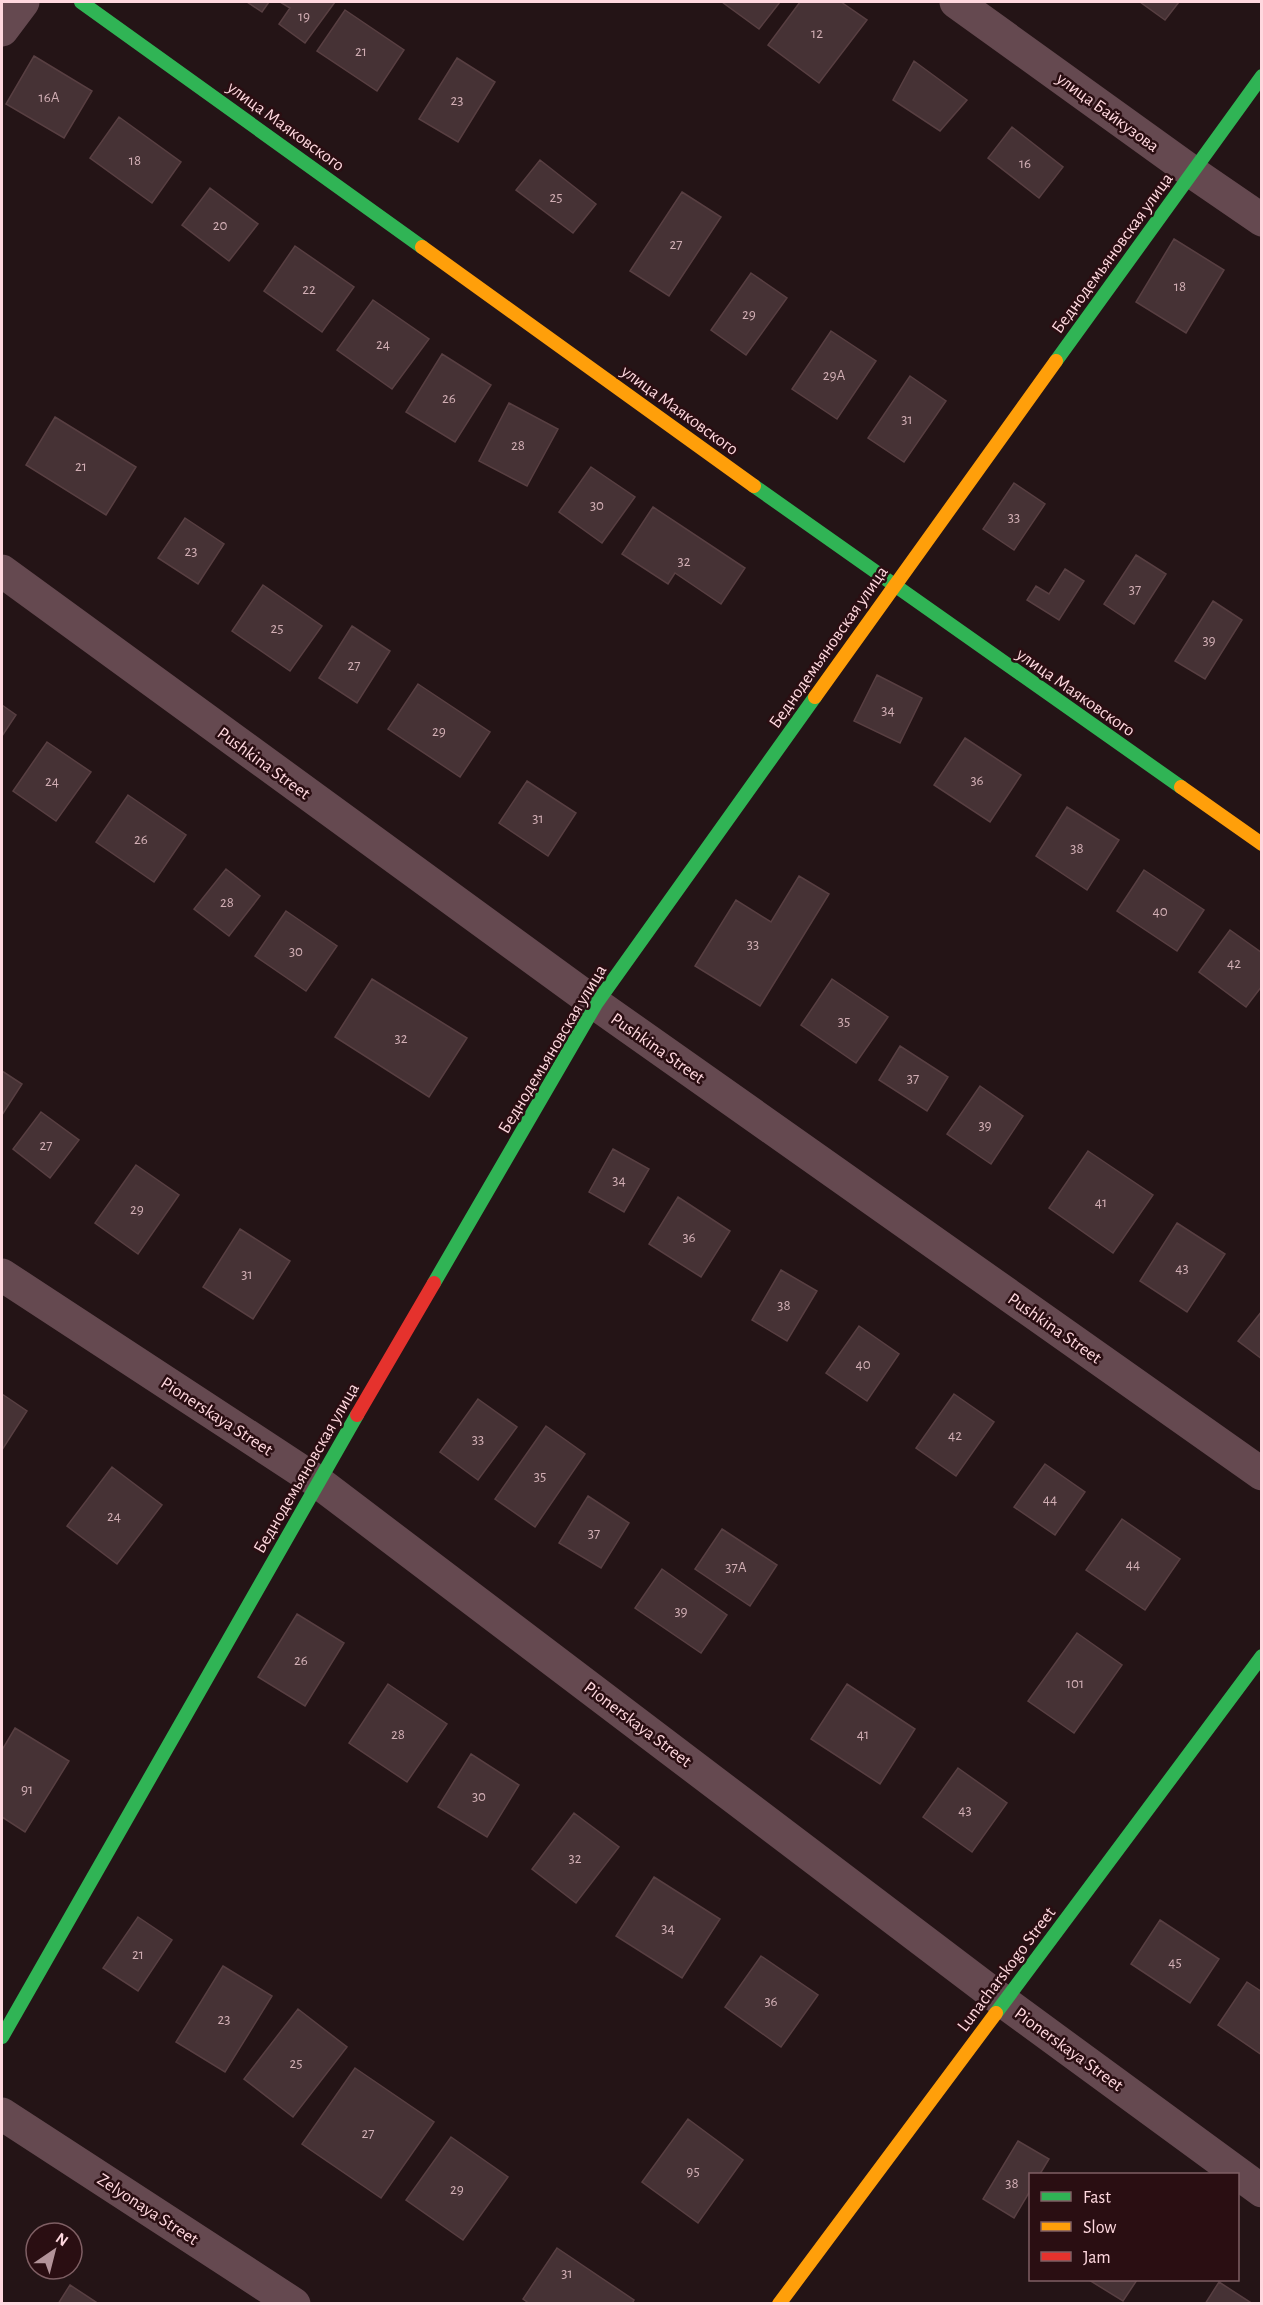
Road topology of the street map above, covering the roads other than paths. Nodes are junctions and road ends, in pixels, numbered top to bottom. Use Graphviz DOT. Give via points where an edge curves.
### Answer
graph roads {
  1 [pos="23,2"];
  2 [pos="81,2"];
  3 [pos="956,2"];
  4 [pos="2,30"];
  5 [pos="1262,76"];
  6 [pos="1192,172"];
  7 [pos="1262,220"];
  8 [pos="2,572"];
  9 [pos="894,586"];
  10 [pos="1262,844"];
  11 [pos="596,1004"];
  12 [pos="2,1275"];
  13 [pos="1262,1474"];
  14 [pos="318,1482"];
  15 [pos="1262,1656"];
  16 [pos="1004,2002"];
  17 [pos="2,2037"];
  18 [pos="2,2114"];
  19 [pos="1237,2173"];
  20 [pos="1239,2174"];
  21 [pos="1262,2191"];
  22 [pos="294,2304"];
  23 [pos="779,2304"];
  1 -- 4 [label="street"];
  2 -- 9 [label="street, улица Маяковского"];
  3 -- 6 [label="street, улица Байкузова"];
  5 -- 6 [label="street, Беднодемьяновская улица"];
  6 -- 7 [label="street, улица Байкузова"];
  6 -- 9 [label="street, Беднодемьяновская улица"];
  8 -- 11 [label="street, Pushkina Street"];
  9 -- 10 [label="street, улица Маяковского"];
  9 -- 11 [label="street, Беднодемьяновская улица"];
  11 -- 13 [label="street, Pushkina Street"];
  11 -- 14 [label="street, Беднодемьяновская улица"];
  12 -- 14 [label="street, Pionerskaya Street"];
  14 -- 16 [label="street, Pionerskaya Street"];
  14 -- 17 [label="street, Беднодемьяновская улица"];
  15 -- 16 [label="street, Lunacharskogo Street"];
  16 -- 19 [label="street, Pionerskaya Street"];
  16 -- 23 [label="street, Lunacharskogo Street"];
  18 -- 22 [label="street, Zelyonaya Street"];
  20 -- 21 [label="street, Pionerskaya Street"];
}
